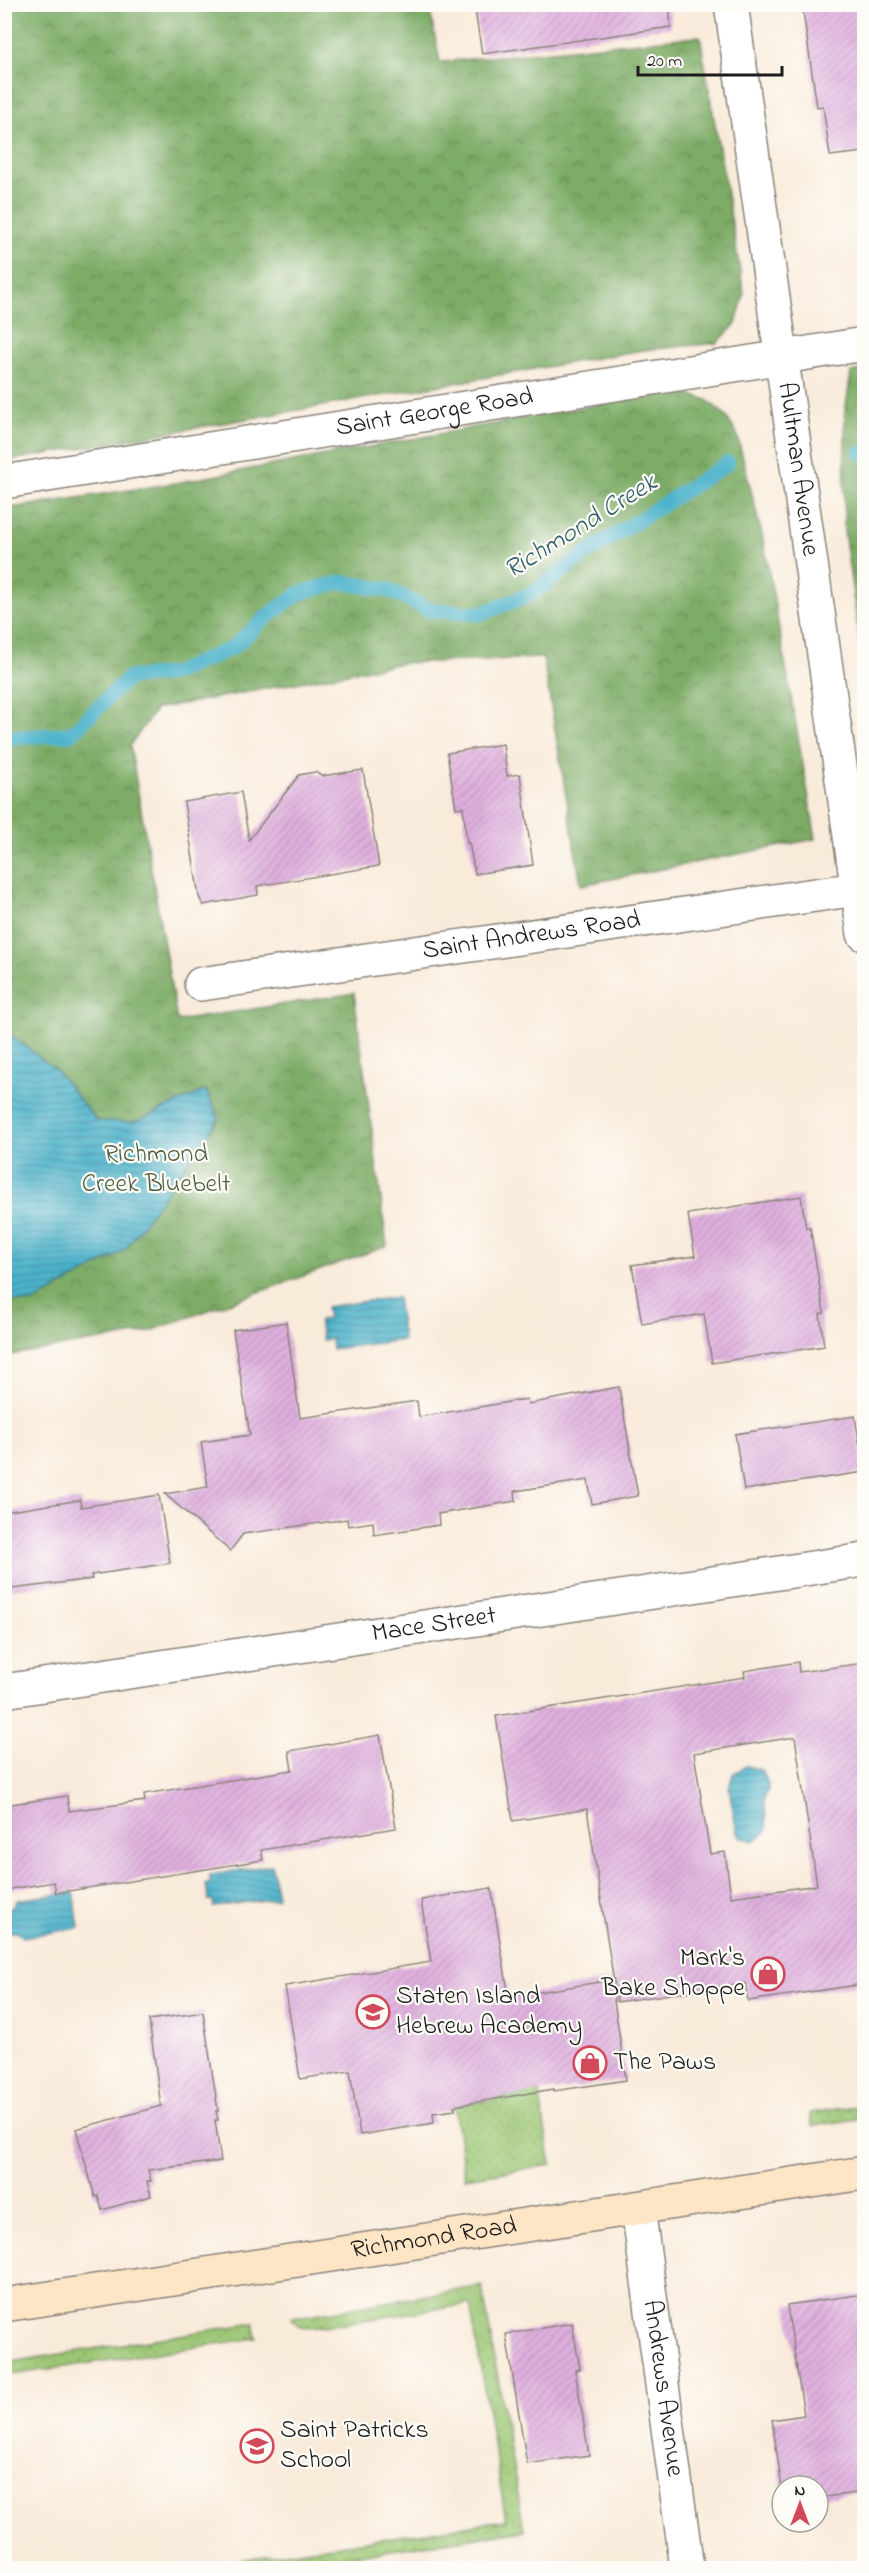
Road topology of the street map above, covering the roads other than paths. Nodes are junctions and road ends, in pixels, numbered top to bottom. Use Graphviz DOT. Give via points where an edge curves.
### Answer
graph roads {
  1 [pos="731,4"];
  2 [pos="864,344"];
  3 [pos="782,359"];
  4 [pos="4,482"];
  5 [pos="861,888"];
  6 [pos="864,934"];
  7 [pos="201,984"];
  8 [pos="864,1560"];
  9 [pos="4,1691"];
  10 [pos="864,2173"];
  11 [pos="638,2208"];
  12 [pos="4,2306"];
  13 [pos="687,2568"];
  1 -- 3 [label="street, Aultman Avenue"];
  2 -- 3 [label="street, Saint George Road"];
  3 -- 4 [label="street, Saint George Road"];
  3 -- 5 [label="street, Aultman Avenue"];
  5 -- 6 [label="street, Aultman Avenue"];
  5 -- 7 [label="street, Saint Andrews Road"];
  8 -- 9 [label="street, Mace Street"];
  10 -- 11 [label="street, Richmond Road"];
  11 -- 12 [label="street, Richmond Road"];
  11 -- 13 [label="street, Andrews Avenue"];
}
